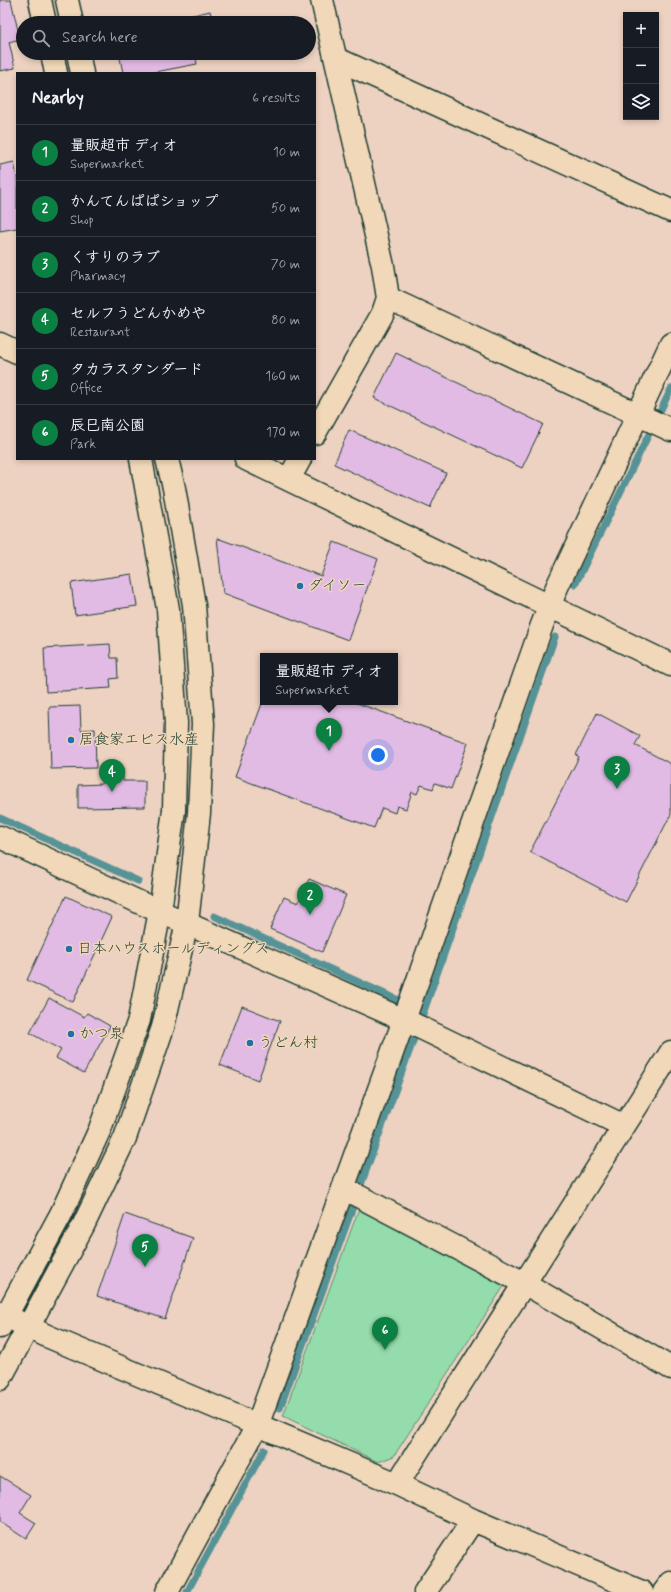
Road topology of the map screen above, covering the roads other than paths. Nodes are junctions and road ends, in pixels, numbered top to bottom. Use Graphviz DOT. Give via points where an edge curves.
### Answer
graph roads {
  1 [pos="40,0"];
  2 [pos="67,0"];
  3 [pos="322,0"];
  4 [pos="43,16"];
  5 [pos="70,16"];
  6 [pos="337,59"];
  7 [pos="53,60"];
  8 [pos="79,60"];
  9 [pos="56,72"];
  10 [pos="82,72"];
  11 [pos="671,211"];
  12 [pos="388,298"];
  13 [pos="0,344"];
  14 [pos="671,344"];
  15 [pos="16,352"];
  16 [pos="655,422"];
  17 [pos="316,431"];
  18 [pos="141,460"];
  19 [pos="167,460"];
  20 [pos="248,460"];
  21 [pos="299,460"];
  22 [pos="289,479"];
  23 [pos="550,606"];
  24 [pos="671,665"];
  25 [pos="0,837"];
  26 [pos="160,912"];
  27 [pos="187,923"];
  28 [pos="411,1017"];
  29 [pos="671,1052"];
  30 [pos="624,1126"];
  31 [pos="353,1193"];
  32 [pos="524,1283"];
  33 [pos="2,1319"];
  34 [pos="28,1327"];
  35 [pos="671,1368"];
  36 [pos="0,1379"];
  37 [pos="257,1426"];
  38 [pos="397,1484"];
  39 [pos="473,1520"];
  40 [pos="671,1583"];
  41 [pos="167,1592"];
  42 [pos="425,1592"];
  43 [pos="642,1592"];
  44 [pos="664,1592"];
  1 -- 4 [label="street"];
  2 -- 5 [label="street"];
  3 -- 6 [label="street"];
  6 -- 11 [label="street"];
  6 -- 12 [label="street" via="384,266"];
  7 -- 9 [label="street"];
  8 -- 10 [label="street"];
  12 -- 16 [label="street"];
  12 -- 17 [label="street" via="383,313"];
  13 -- 15 [label="street"];
  14 -- 16 [label="street"];
  16 -- 23 [label="street"];
  18 -- 26 [label="street" via="168,609 176,723 174,810"];
  19 -- 27 [label="street" via="194,605 203,724 199,814"];
  20 -- 22 [label="street"];
  21 -- 22 [label="street"];
  22 -- 23 [label="street"];
  23 -- 24 [label="street"];
  23 -- 28 [label="street" via="539,632"];
  25 -- 26 [label="street"];
  26 -- 27 [label="street"];
  26 -- 33 [label="street" via="139,1020 100,1128 61,1214"];
  27 -- 28 [label="street"];
  27 -- 34 [label="street" via="163,1027 125,1138 83,1226"];
  28 -- 30 [label="street"];
  28 -- 31 [label="street"];
  29 -- 30 [label="street"];
  30 -- 32 [label="street"];
  31 -- 32 [label="street"];
  31 -- 37 [label="street"];
  32 -- 35 [label="street"];
  32 -- 38 [label="street"];
  33 -- 34 [label="street"];
  34 -- 36 [label="street"];
  34 -- 37 [label="street"];
  37 -- 38 [label="street"];
  37 -- 41 [label="street"];
  38 -- 39 [label="street"];
  39 -- 42 [label="street"];
  39 -- 43 [label="street"];
  40 -- 44 [label="street"];
}
